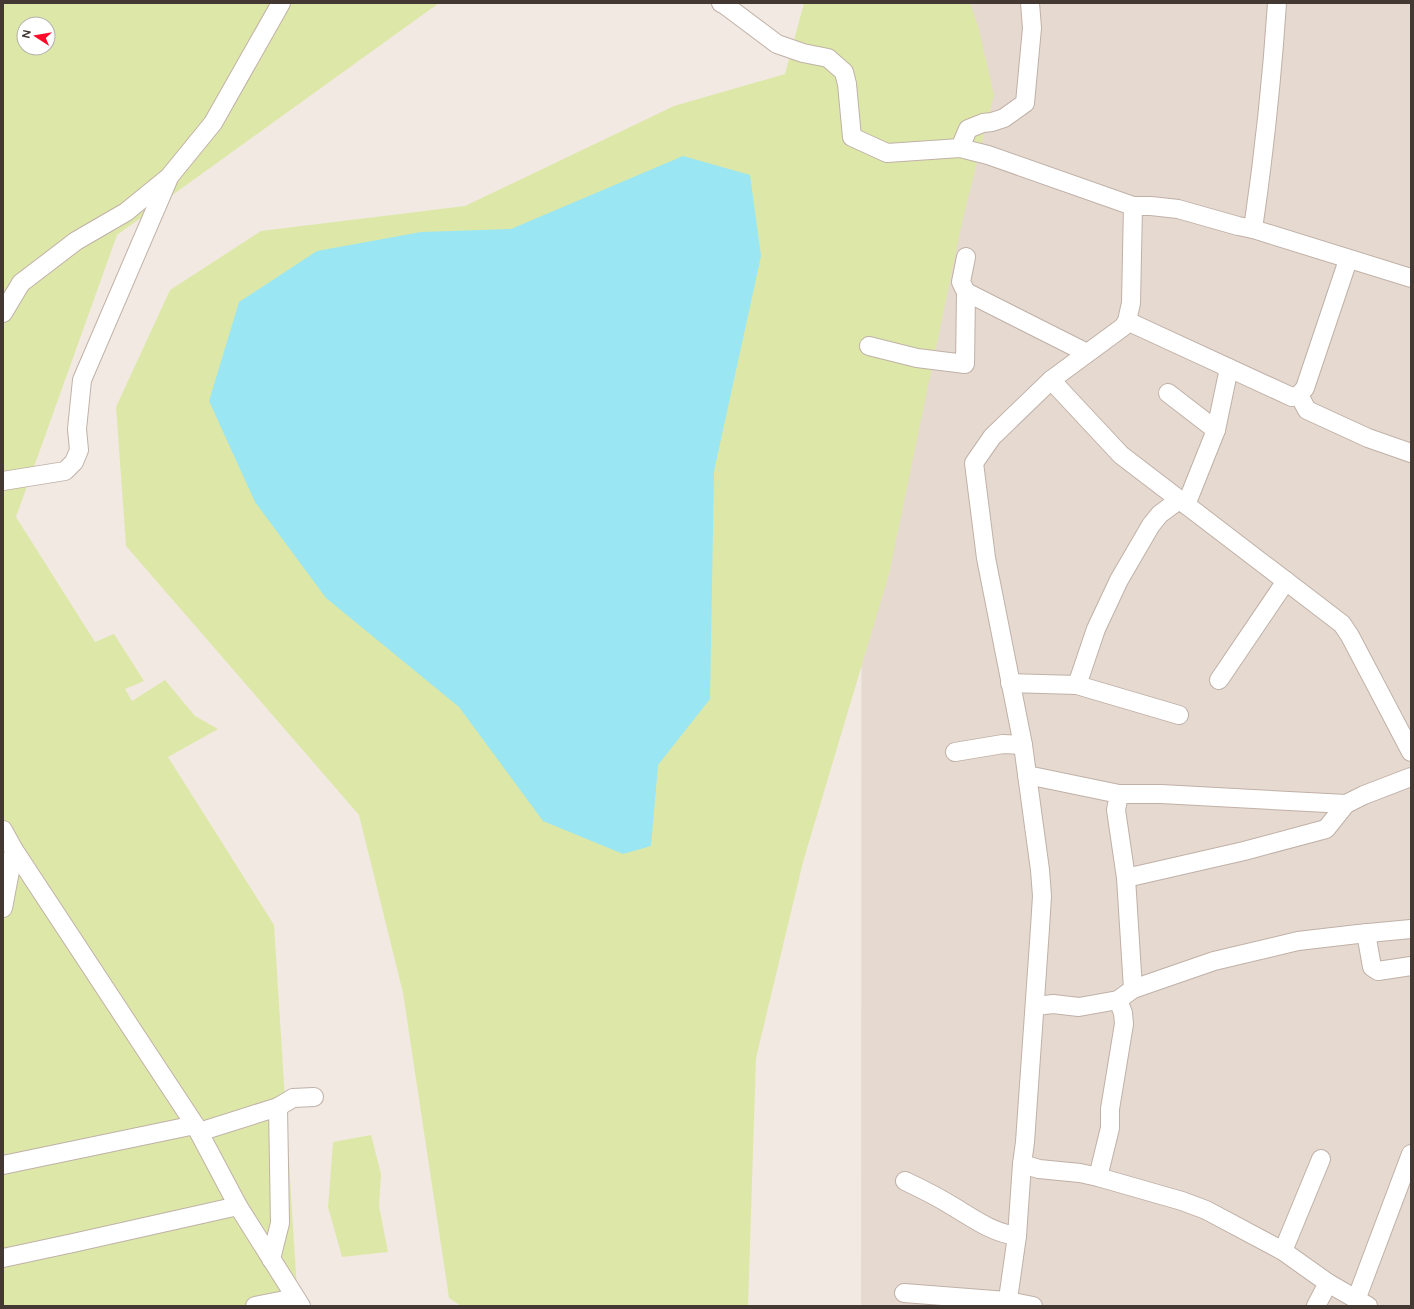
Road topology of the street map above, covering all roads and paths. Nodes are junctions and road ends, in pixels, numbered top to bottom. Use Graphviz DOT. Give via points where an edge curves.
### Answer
graph roads {
  1 [pos="282,3"];
  2 [pos="721,3"];
  3 [pos="1030,3"];
  4 [pos="1278,3"];
  5 [pos="960,148"];
  6 [pos="169,177"];
  7 [pos="1133,206"];
  8 [pos="1253,229"];
  9 [pos="966,257"];
  10 [pos="1348,260"];
  11 [pos="1411,278"];
  12 [pos="966,292"];
  13 [pos="3,312"];
  14 [pos="1127,321"];
  15 [pos="869,346"];
  16 [pos="1087,353"];
  17 [pos="1229,368"];
  18 [pos="1051,380"];
  19 [pos="1168,393"];
  20 [pos="1299,395"];
  21 [pos="1216,430"];
  22 [pos="1411,453"];
  23 [pos="3,481"];
  24 [pos="1182,502"];
  25 [pos="1286,581"];
  26 [pos="1219,680"];
  27 [pos="1010,683"];
  28 [pos="1077,685"];
  29 [pos="1179,715"];
  30 [pos="1023,745"];
  31 [pos="955,752"];
  32 [pos="1411,752"];
  33 [pos="1027,775"];
  34 [pos="1411,777"];
  35 [pos="1119,794"];
  36 [pos="1346,804"];
  37 [pos="3,830"];
  38 [pos="14,850"];
  39 [pos="1126,878"];
  40 [pos="3,908"];
  41 [pos="1411,929"];
  42 [pos="1366,933"];
  43 [pos="1411,966"];
  44 [pos="1133,989"];
  45 [pos="1118,1000"];
  46 [pos="1036,1006"];
  47 [pos="314,1097"];
  48 [pos="278,1107"];
  49 [pos="197,1128"];
  50 [pos="1411,1154"];
  51 [pos="1321,1159"];
  52 [pos="1022,1164"];
  53 [pos="3,1165"];
  54 [pos="1098,1177"];
  55 [pos="905,1181"];
  56 [pos="238,1206"];
  57 [pos="1017,1236"];
  58 [pos="1283,1251"];
  59 [pos="3,1258"];
  60 [pos="271,1259"];
  61 [pos="1328,1283"];
  62 [pos="904,1293"];
  63 [pos="298,1302"];
  64 [pos="1007,1303"];
  65 [pos="1362,1303"];
  66 [pos="254,1306"];
  67 [pos="1032,1306"];
  68 [pos="1316,1306"];
  1 -- 6 [label="street" via="213,123"];
  2 -- 5 [label="street" via="777,44 828,58 844,72 852,138 887,152"];
  3 -- 5 [label="street" via="1032,28 1025,103 1004,118 968,129"];
  4 -- 8 [label="street"];
  5 -- 7 [label="street" via="988,154"];
  6 -- 13 [label="street" via="126,212 76,241 21,283"];
  6 -- 23 [label="street" via="82,380 77,429 78,450 74,462 65,471"];
  7 -- 8 [label="street" via="1178,209"];
  7 -- 14 [label="street" via="1131,303"];
  8 -- 10 [label="street"];
  9 -- 12 [label="street" via="961,282"];
  10 -- 11 [label="street"];
  10 -- 20 [label="street" via="1305,388"];
  12 -- 15 [label="street" via="965,364 917,358"];
  12 -- 16 [label="street"];
  14 -- 16 [label="street" via="1123,327"];
  14 -- 17 [label="street"];
  16 -- 18 [label="street"];
  17 -- 20 [label="street" via="1292,397"];
  17 -- 21 [label="street"];
  18 -- 24 [label="street" via="1121,456"];
  18 -- 27 [label="street" via="992,437 974,463 986,558"];
  19 -- 21 [label="street"];
  20 -- 22 [label="street" via="1307,410 1368,438"];
  21 -- 24 [label="street"];
  24 -- 25 [label="street"];
  24 -- 28 [label="street" via="1160,514 1151,525 1119,580 1096,629"];
  25 -- 26 [label="street"];
  25 -- 32 [label="street" via="1342,624"];
  27 -- 28 [label="street"];
  27 -- 30 [label="street"];
  28 -- 29 [label="street"];
  30 -- 31 [label="street" via="1003,744"];
  30 -- 33 [label="street"];
  33 -- 35 [label="street"];
  33 -- 46 [label="street" via="1037,837 1042,896"];
  34 -- 36 [label="street"];
  35 -- 36 [label="street"];
  35 -- 39 [label="street" via="1116,810"];
  36 -- 39 [label="street" via="1326,829"];
  37 -- 38 [label="street"];
  38 -- 40 [label="street"];
  38 -- 49 [label="street"];
  39 -- 44 [label="street"];
  41 -- 42 [label="street"];
  42 -- 43 [label="street" via="1372,968 1378,971"];
  42 -- 44 [label="street" via="1298,941 1214,961"];
  44 -- 45 [label="street"];
  45 -- 46 [label="street" via="1078,1007 1053,1004"];
  45 -- 54 [label="street" via="1124,1024 1110,1109 1110,1128"];
  46 -- 52 [label="street"];
  47 -- 48 [label="street" via="292,1098"];
  48 -- 49 [label="street"];
  48 -- 60 [label="street" via="280,1223"];
  49 -- 53 [label="street"];
  49 -- 56 [label="street"];
  50 -- 65 [label="street"];
  51 -- 58 [label="street"];
  52 -- 54 [label="street"];
  52 -- 57 [label="street"];
  54 -- 58 [label="street" via="1206,1210"];
  55 -- 57 [label="street" via="992,1229"];
  56 -- 59 [label="street"];
  56 -- 60 [label="street"];
  57 -- 64 [label="street"];
  58 -- 61 [label="street"];
  60 -- 63 [label="street"];
  61 -- 65 [label="street"];
  61 -- 68 [label="street"];
  62 -- 64 [label="street"];
  63 -- 66 [label="street"];
  64 -- 67 [label="street"];
}
